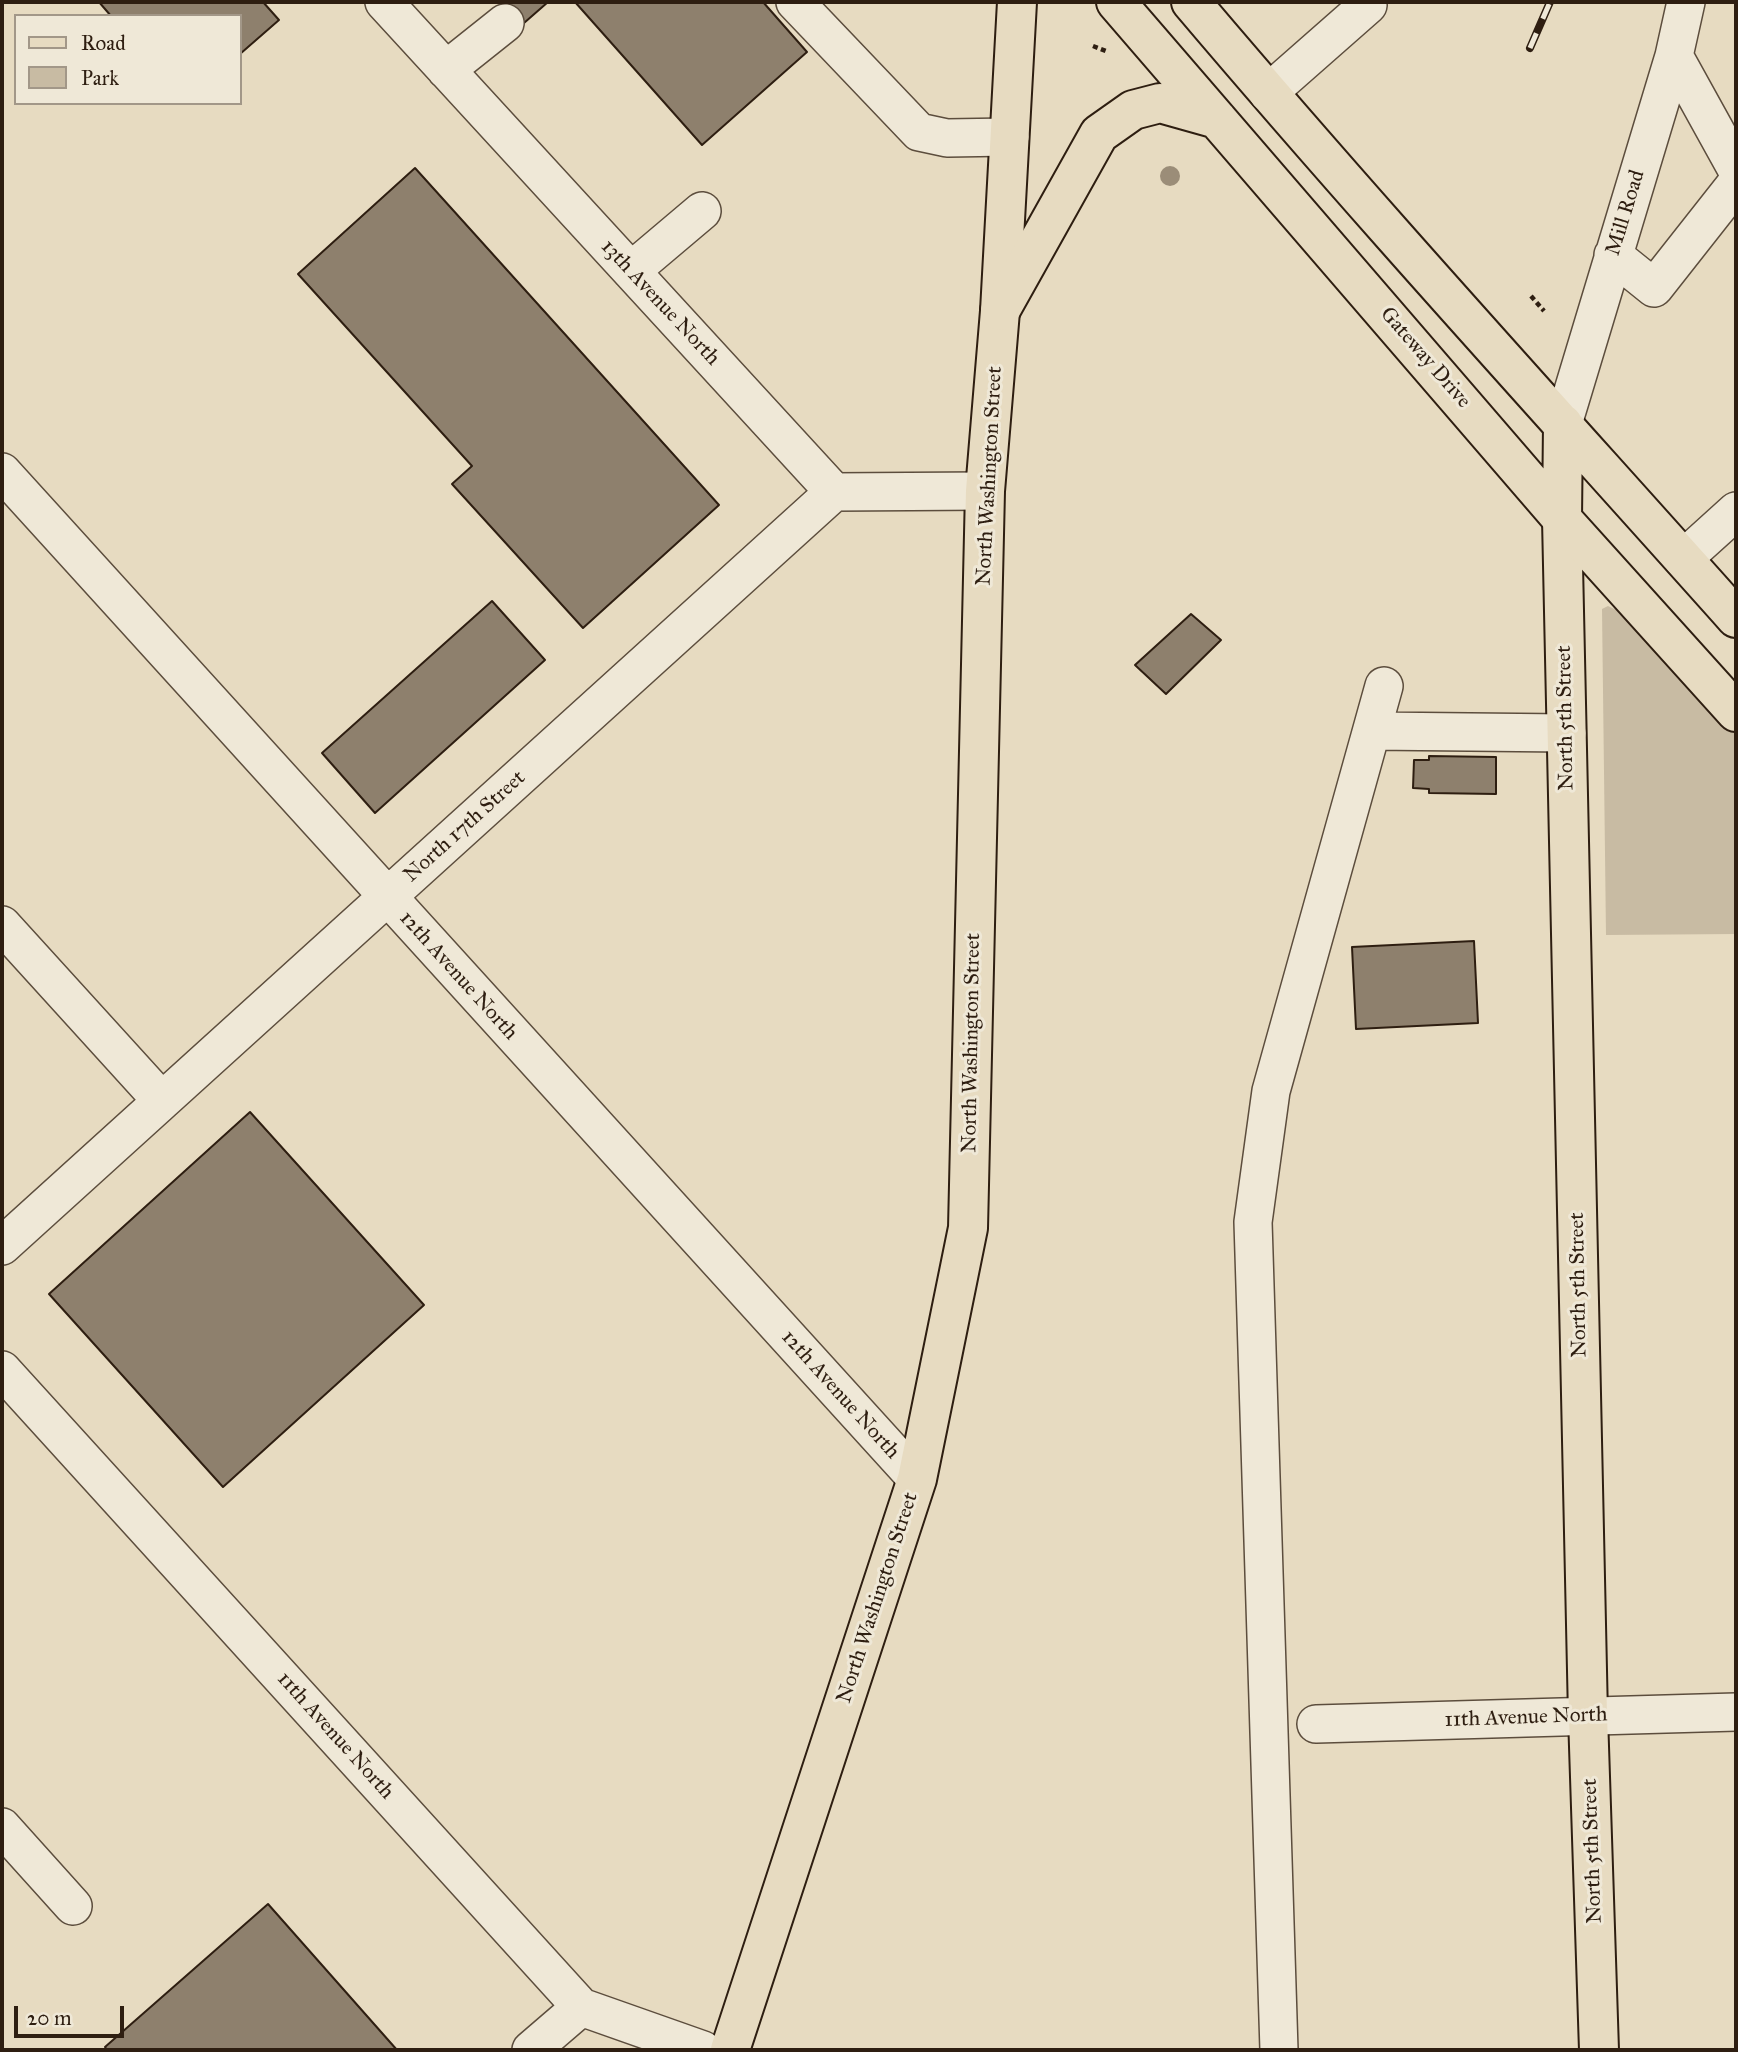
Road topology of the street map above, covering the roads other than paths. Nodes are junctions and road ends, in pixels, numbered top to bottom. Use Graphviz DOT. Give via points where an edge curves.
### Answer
graph roads {
  1 [pos="384,2"];
  2 [pos="794,2"];
  3 [pos="1017,2"];
  4 [pos="1116,2"];
  5 [pos="1191,2"];
  6 [pos="1365,2"];
  7 [pos="1686,2"];
  8 [pos="505,23"];
  9 [pos="1674,56"];
  10 [pos="446,70"];
  11 [pos="1268,93"];
  12 [pos="1217,119"];
  13 [pos="1010,137"];
  14 [pos="1736,168"];
  15 [pos="1736,184"];
  16 [pos="702,211"];
  17 [pos="1613,255"];
  18 [pos="631,271"];
  19 [pos="1000,311"];
  20 [pos="1563,424"];
  21 [pos="2,472"];
  22 [pos="985,491"];
  23 [pos="834,492"];
  24 [pos="1736,510"];
  25 [pos="1562,519"];
  26 [pos="1684,559"];
  27 [pos="1736,618"];
  28 [pos="1384,686"];
  29 [pos="1736,712"];
  30 [pos="1372,731"];
  31 [pos="1567,733"];
  32 [pos="387,898"];
  33 [pos="2,925"];
  34 [pos="162,1101"];
  35 [pos="2,1246"];
  36 [pos="2,1370"];
  37 [pos="917,1479"];
  38 [pos="1736,1712"];
  39 [pos="1588,1716"];
  40 [pos="1316,1724"];
  41 [pos="2,1827"];
  42 [pos="73,1906"];
  43 [pos="581,2007"];
  44 [pos="531,2050"];
  45 [pos="703,2050"];
  46 [pos="730,2050"];
  47 [pos="1279,2050"];
  48 [pos="1599,2050"];
  1 -- 10 [label="street, 13th Avenue North"];
  2 -- 13 [label="street" via="919,132 947,138"];
  3 -- 13 [label="main road, North Washington Street"];
  4 -- 12 [label="main road, Gateway Drive"];
  5 -- 11 [label="main road"];
  6 -- 11 [label="street" via="1368,5"];
  7 -- 9 [label="street, Mill Road"];
  8 -- 10 [label="street"];
  9 -- 14 [label="street"];
  9 -- 17 [label="street, Mill Road"];
  10 -- 18 [label="street, 13th Avenue North"];
  11 -- 20 [label="main road"];
  12 -- 19 [label="main road" via="1160,103 1132,110 1099,134"];
  12 -- 25 [label="main road, Gateway Drive"];
  13 -- 19 [label="main road, North Washington Street"];
  15 -- 17 [label="street" via="1654,288"];
  16 -- 18 [label="street"];
  17 -- 20 [label="street, Mill Road"];
  18 -- 23 [label="street, 13th Avenue North"];
  19 -- 22 [label="main road, North Washington Street"];
  20 -- 25 [label="main road, North 5th Street"];
  20 -- 26 [label="main road"];
  21 -- 32 [label="street, 12th Avenue North"];
  22 -- 23 [label="street"];
  22 -- 37 [label="main road, North Washington Street" via="968,1228"];
  23 -- 32 [label="street, North 17th Street"];
  24 -- 26 [label="street"];
  25 -- 29 [label="main road, Gateway Drive"];
  25 -- 31 [label="main road, North 5th Street"];
  26 -- 27 [label="main road"];
  28 -- 30 [label="street"];
  30 -- 31 [label="street"];
  30 -- 47 [label="street" via="1271,1091 1253,1222"];
  31 -- 39 [label="main road, North 5th Street"];
  32 -- 34 [label="street, North 17th Street"];
  32 -- 37 [label="street, 12th Avenue North"];
  33 -- 34 [label="street"];
  34 -- 35 [label="street, North 17th Street"];
  36 -- 43 [label="street, 11th Avenue North"];
  37 -- 46 [label="main road, North Washington Street"];
  38 -- 39 [label="street, 11th Avenue North"];
  39 -- 40 [label="street, 11th Avenue North"];
  39 -- 48 [label="main road, North 5th Street"];
  41 -- 42 [label="street"];
  43 -- 44 [label="street"];
  43 -- 45 [label="street, 11th Avenue North"];
}
